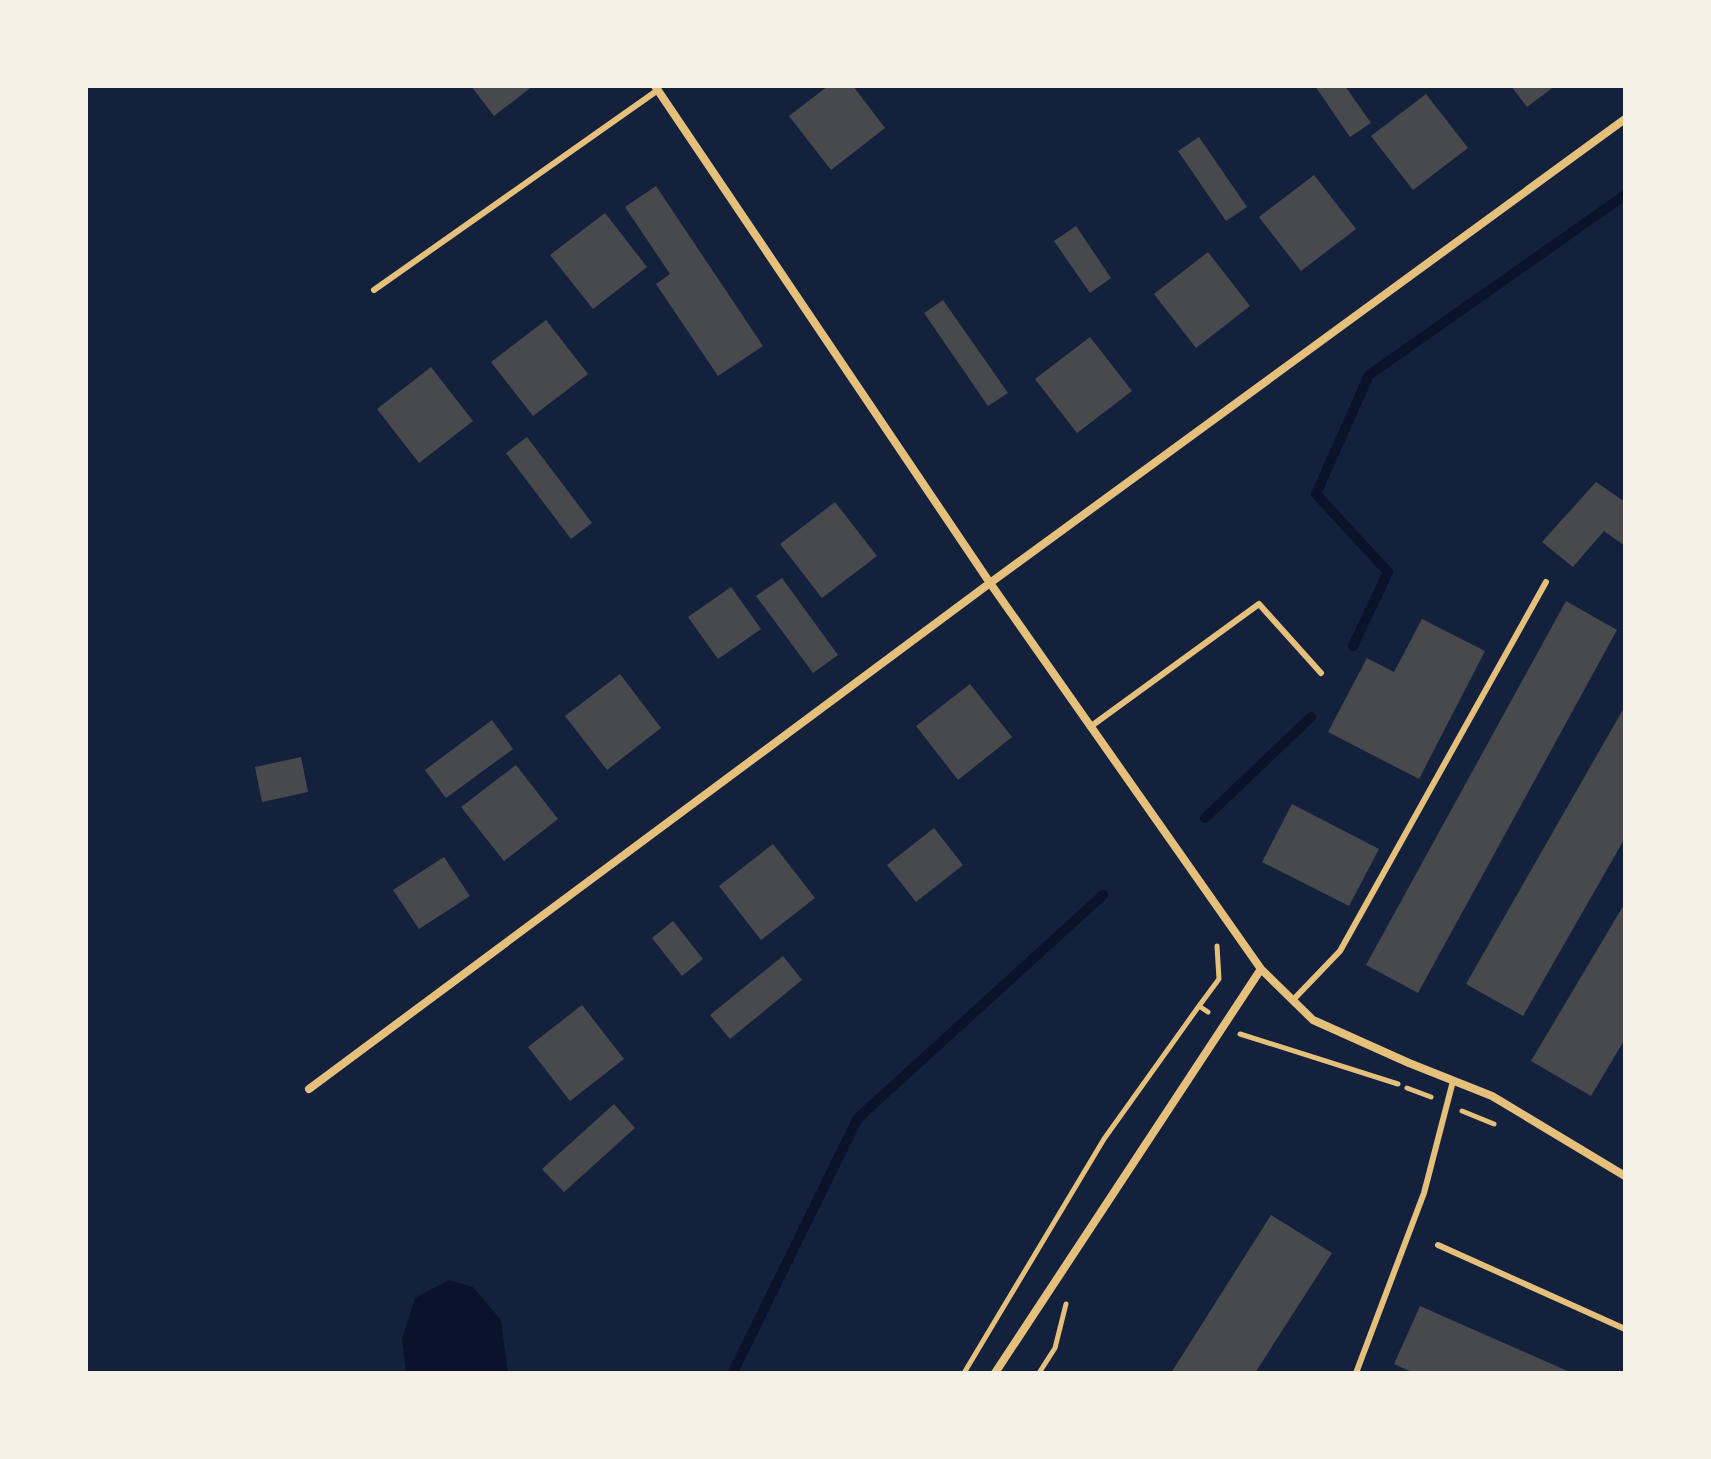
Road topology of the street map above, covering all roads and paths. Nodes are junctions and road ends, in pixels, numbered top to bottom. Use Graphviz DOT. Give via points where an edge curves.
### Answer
graph roads {
  1 [pos="659,87"];
  2 [pos="1625,119"];
  3 [pos="374,290"];
  4 [pos="1546,582"];
  5 [pos="990,583"];
  6 [pos="1321,673"];
  7 [pos="1090,727"];
  8 [pos="1261,969"];
  9 [pos="1293,1000"];
  10 [pos="1199,1006"];
  11 [pos="1453,1081"];
  12 [pos="309,1089"];
  13 [pos="1625,1176"];
  14 [pos="1438,1245"];
  15 [pos="1625,1329"];
  16 [pos="964,1373"];
  17 [pos="995,1373"];
  18 [pos="1356,1373"];
  1 -- 3 [label="lane"];
  1 -- 5 [label="street"];
  2 -- 5 [label="street"];
  4 -- 9 [label="lane" via="1340,951"];
  5 -- 7 [label="street"];
  5 -- 12 [label="street"];
  6 -- 7 [label="lane" via="1259,604"];
  7 -- 8 [label="street"];
  8 -- 9 [label="street"];
  8 -- 17 [label="street"];
  9 -- 11 [label="street" via="1313,1020"];
  10 -- 16 [label="path" via="1104,1139"];
  11 -- 13 [label="street" via="1492,1096"];
  11 -- 18 [label="lane" via="1424,1193"];
  14 -- 15 [label="lane"];
}
